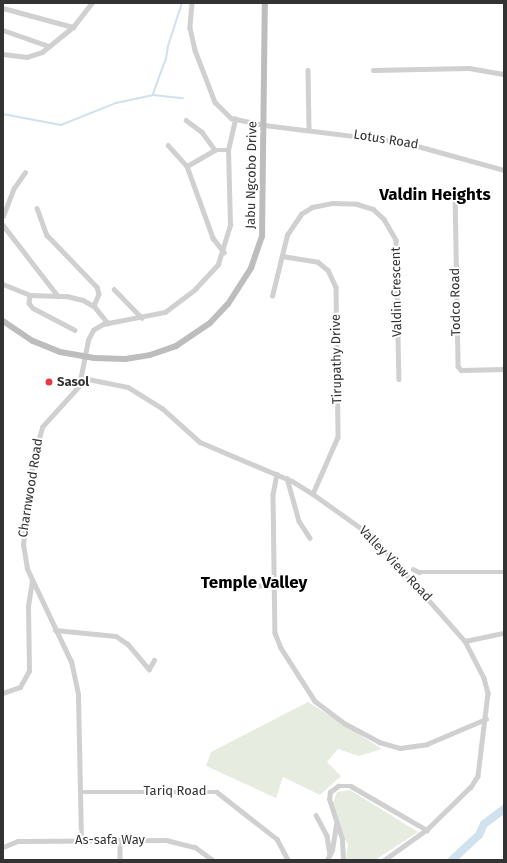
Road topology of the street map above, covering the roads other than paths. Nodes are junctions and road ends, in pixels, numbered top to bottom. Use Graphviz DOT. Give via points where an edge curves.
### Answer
graph roads {
  1 [pos="92,3"];
  2 [pos="192,3"];
  3 [pos="265,3"];
  4 [pos="3,8"];
  5 [pos="73,27"];
  6 [pos="3,30"];
  7 [pos="49,46"];
  8 [pos="3,54"];
  9 [pos="308,70"];
  10 [pos="373,70"];
  11 [pos="504,74"];
  12 [pos="186,120"];
  13 [pos="235,120"];
  14 [pos="264,125"];
  15 [pos="309,130"];
  16 [pos="168,145"];
  17 [pos="215,150"];
  18 [pos="228,150"];
  19 [pos="187,166"];
  20 [pos="504,170"];
  21 [pos="25,172"];
  22 [pos="455,190"];
  23 [pos="37,208"];
  24 [pos="3,216"];
  25 [pos="3,225"];
  26 [pos="224,252"];
  27 [pos="282,256"];
  28 [pos="3,284"];
  29 [pos="114,289"];
  30 [pos="30,295"];
  31 [pos="58,296"];
  32 [pos="272,296"];
  33 [pos="94,306"];
  34 [pos="142,318"];
  35 [pos="3,321"];
  36 [pos="108,323"];
  37 [pos="75,330"];
  38 [pos="85,357"];
  39 [pos="504,369"];
  40 [pos="83,378"];
  41 [pos="399,378"];
  42 [pos="277,474"];
  43 [pos="287,478"];
  44 [pos="313,494"];
  45 [pos="310,538"];
  46 [pos="413,569"];
  47 [pos="504,572"];
  48 [pos="32,582"];
  49 [pos="275,585"];
  50 [pos="217,587"];
  51 [pos="55,630"];
  52 [pos="504,632"];
  53 [pos="465,641"];
  54 [pos="154,660"];
  55 [pos="3,693"];
  56 [pos="486,719"];
  57 [pos="80,792"];
  58 [pos="316,815"];
  59 [pos="336,822"];
  60 [pos="427,830"];
  61 [pos="81,840"];
  62 [pos="120,840"];
  63 [pos="3,847"];
  64 [pos="330,854"];
  65 [pos="120,860"];
  66 [pos="213,860"];
  67 [pos="288,860"];
  68 [pos="327,860"];
  69 [pos="343,860"];
  70 [pos="385,860"];
  1 -- 5 [label="street"];
  2 -- 13 [label="street" via="191,36 211,94 220,110"];
  3 -- 14 [label="main road, Jabu Ngcobo Drive"];
  4 -- 5 [label="street"];
  5 -- 7 [label="street"];
  6 -- 7 [label="street"];
  7 -- 8 [label="street" via="27,57"];
  9 -- 15 [label="street"];
  10 -- 11 [label="street" via="469,68"];
  12 -- 17 [label="street" via="202,132"];
  13 -- 14 [label="street, Lotus Road"];
  13 -- 18 [label="street"];
  14 -- 15 [label="street, Lotus Road"];
  14 -- 38 [label="main road, Jabu Ngcobo Drive" via="262,236 251,268 228,304 198,332 164,351 125,359"];
  15 -- 20 [label="street, Lotus Road" via="428,147"];
  16 -- 19 [label="street"];
  17 -- 18 [label="street"];
  17 -- 19 [label="street"];
  18 -- 26 [label="street" via="230,213"];
  19 -- 26 [label="street" via="213,238"];
  21 -- 24 [label="street" via="14,188"];
  22 -- 39 [label="street, Todco Road" via="458,366 462,370"];
  23 -- 33 [label="street" via="47,235 97,287 99,294"];
  25 -- 31 [label="street"];
  26 -- 34 [label="street" via="206,279 179,302 165,312"];
  27 -- 32 [label="street, Valdin Crescent"];
  27 -- 41 [label="street, Valdin Crescent" via="292,226 312,207 333,203 357,204 373,209 384,219 394,234 397,248"];
  27 -- 44 [label="street, Tirupathy Drive" via="318,262 328,270 336,286 338,437"];
  28 -- 30 [label="street"];
  29 -- 34 [label="street"];
  30 -- 31 [label="street"];
  30 -- 37 [label="street" via="29,303 33,308"];
  31 -- 33 [label="street" via="77,298"];
  33 -- 36 [label="street"];
  34 -- 36 [label="street"];
  35 -- 38 [label="main road, Jabu Ngcobo Drive" via="48,348"];
  36 -- 38 [label="street, Charnwood Road" via="91,332"];
  38 -- 40 [label="street, Charnwood Road"];
  40 -- 42 [label="street, Valley View Road" via="128,387 162,408 200,442"];
  40 -- 48 [label="street, Charnwood Road" via="73,394 48,419 38,436 23,530 25,561"];
  42 -- 43 [label="street, Valley View Road"];
  42 -- 49 [label="street" via="273,495"];
  43 -- 44 [label="street, Valley View Road"];
  43 -- 45 [label="street" via="299,521"];
  44 -- 53 [label="street, Valley View Road" via="372,536"];
  46 -- 47 [label="street" via="419,572"];
  48 -- 51 [label="street, Charnwood Road"];
  48 -- 55 [label="street" via="28,606 29,671 20,687"];
  49 -- 50 [label="street"];
  49 -- 56 [label="street" via="275,628 278,643 315,701 333,717 384,744 406,748 427,744"];
  51 -- 54 [label="street" via="116,636 128,644 149,668"];
  51 -- 57 [label="street, Charnwood Road" via="71,662 78,694"];
  52 -- 53 [label="street"];
  53 -- 56 [label="street, Valley View Road" via="487,685"];
  56 -- 60 [label="street, Valley View Road" via="480,770 475,782"];
  57 -- 61 [label="street, Charnwood Road"];
  57 -- 67 [label="street, Tariq Road" via="217,792 276,839"];
  58 -- 64 [label="street" via="327,836"];
  59 -- 60 [label="street" via="330,792 338,786 346,785"];
  59 -- 64 [label="street"];
  59 -- 69 [label="street" via="343,847"];
  60 -- 70 [label="street, Valley View Road"];
  61 -- 62 [label="street, As-safa Way"];
  61 -- 63 [label="street, As-safa Way" via="18,841"];
  62 -- 65 [label="street"];
  62 -- 66 [label="street, As-safa Way" via="177,841 202,850"];
  64 -- 68 [label="street"];
}
